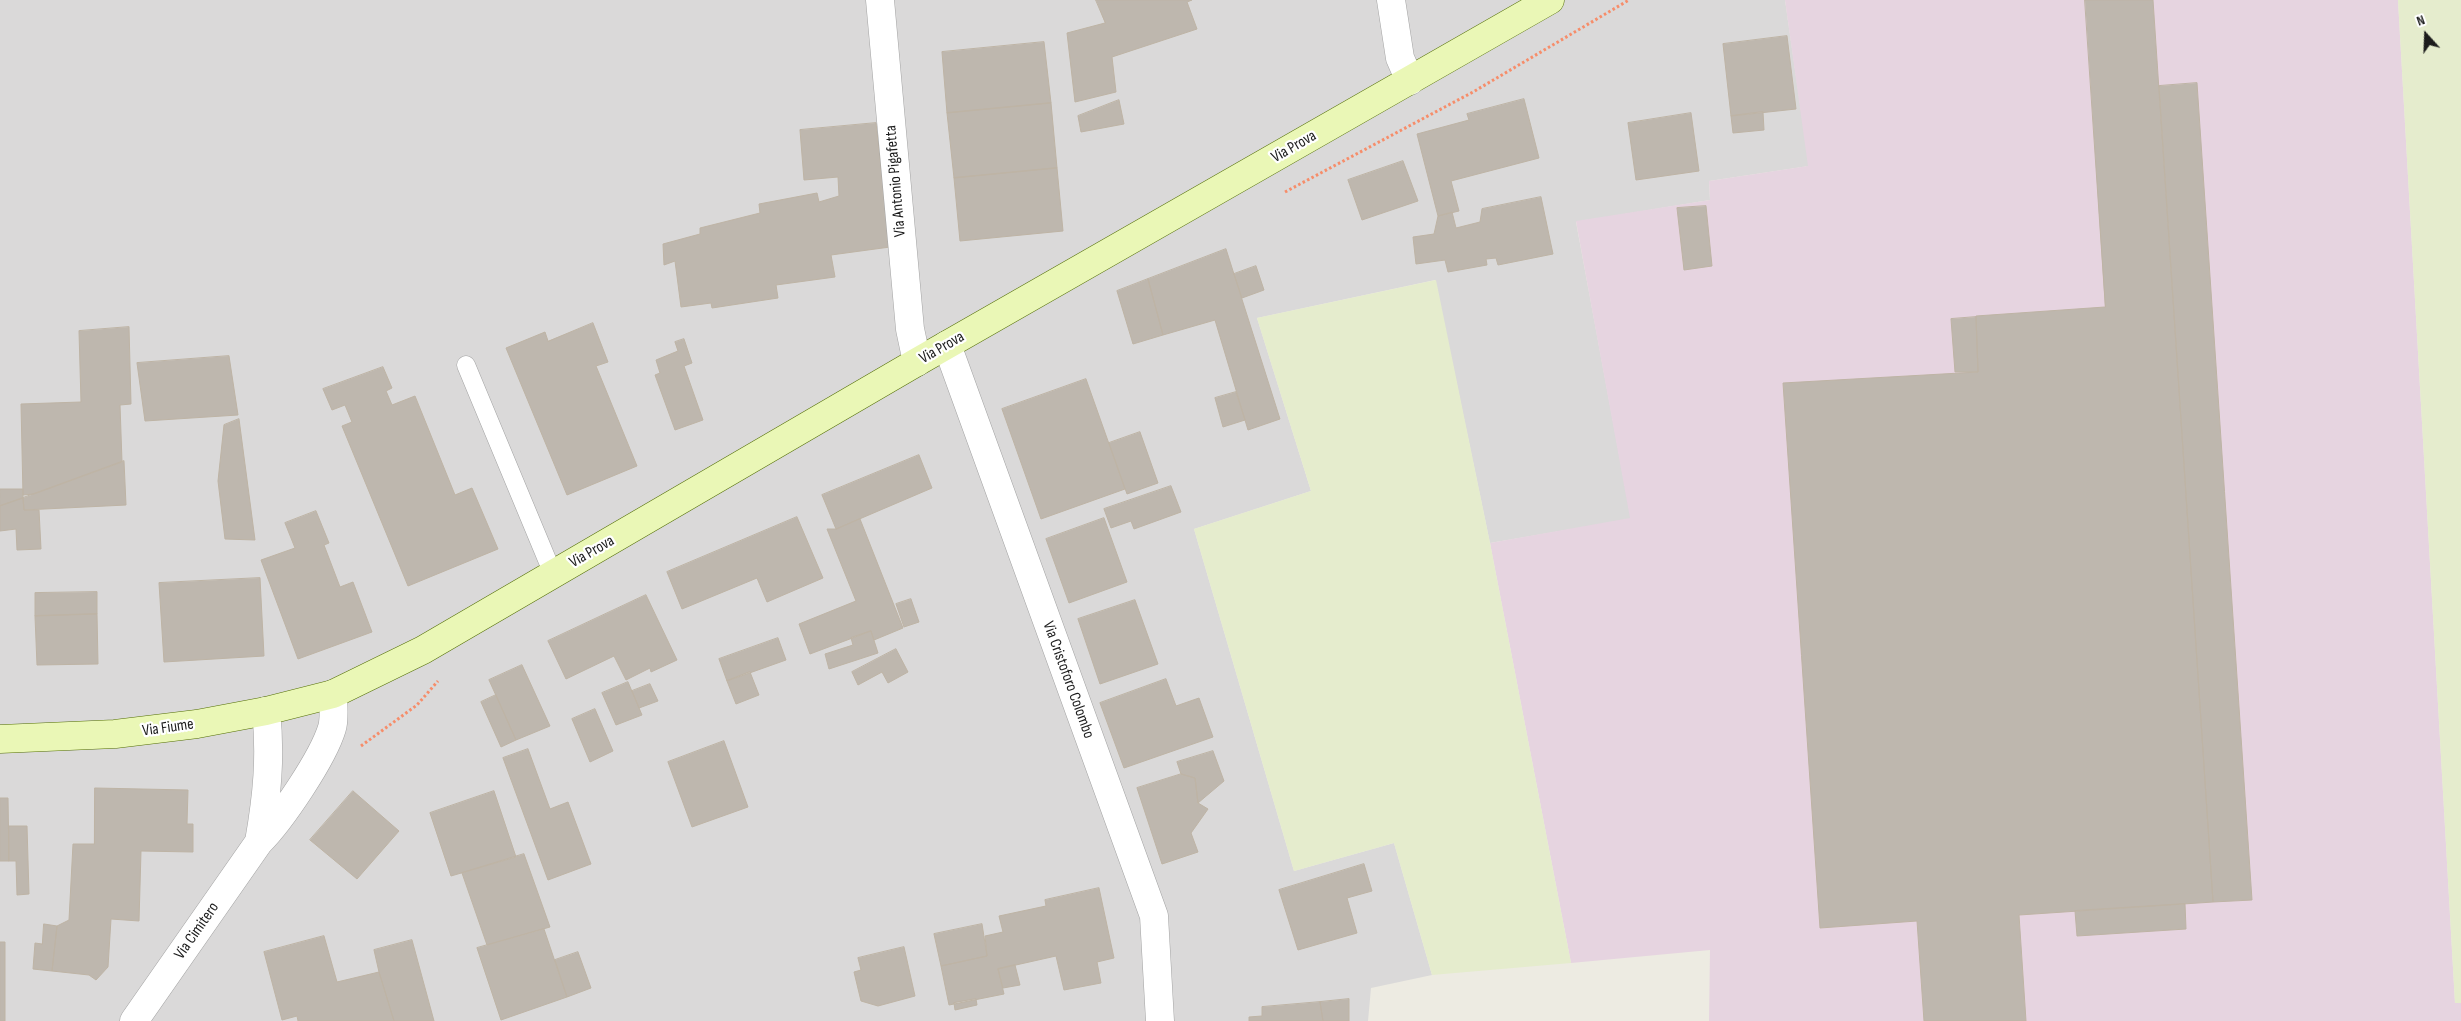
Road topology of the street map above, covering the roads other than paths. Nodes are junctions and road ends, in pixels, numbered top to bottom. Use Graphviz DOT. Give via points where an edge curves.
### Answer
graph roads {
  1 [pos="880,0"];
  2 [pos="1391,0"];
  3 [pos="1550,0"];
  4 [pos="1410,80"];
  5 [pos="948,345"];
  6 [pos="917,362"];
  7 [pos="466,365"];
  8 [pos="553,574"];
  9 [pos="333,694"];
  10 [pos="266,711"];
  11 [pos="0,740"];
  12 [pos="259,842"];
  13 [pos="134,1021"];
  14 [pos="1160,1021"];
  1 -- 6 [label="street, Via Antonio Pigafetta" via="909,319"];
  2 -- 4 [label="street" via="1400,58"];
  3 -- 4 [label="main road, Via Prova"];
  4 -- 5 [label="main road, Via Prova"];
  5 -- 6 [label="main road, Via Prova"];
  5 -- 14 [label="street, Via Cristoforo Colombo" via="1154,916"];
  6 -- 8 [label="main road, Via Prova"];
  7 -- 8 [label="lane"];
  8 -- 9 [label="main road, Via Prova" via="423,650"];
  9 -- 10 [label="main road, Via Fiume"];
  9 -- 12 [label="street, Via Cimitero" via="332,728 318,759 281,817"];
  10 -- 11 [label="main road, Via Fiume" via="115,734"];
  10 -- 12 [label="street, Via Cimitero" via="270,747 267,798"];
  12 -- 13 [label="street, Via Cimitero"];
}
